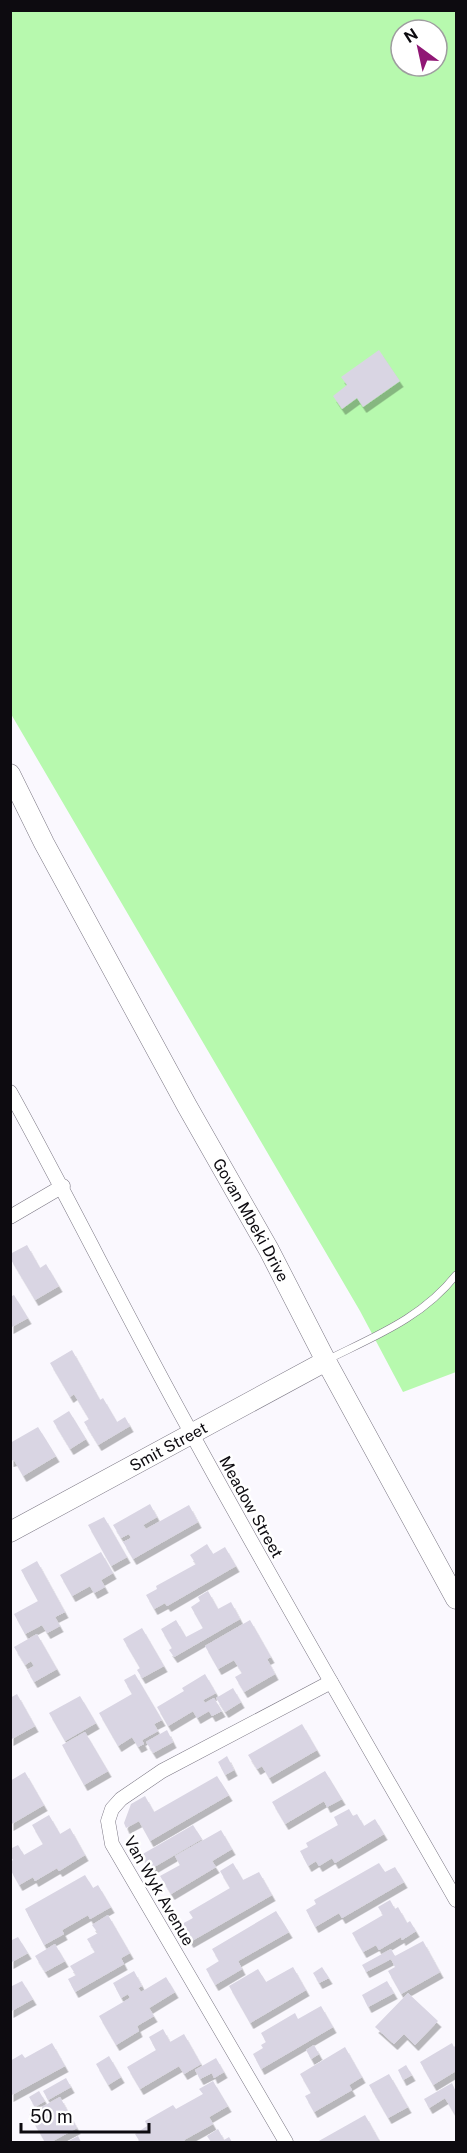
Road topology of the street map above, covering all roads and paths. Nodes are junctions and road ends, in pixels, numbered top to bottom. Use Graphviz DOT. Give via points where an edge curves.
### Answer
graph roads {
  1 [pos="10,774"];
  2 [pos="10,797"];
  3 [pos="44,843"];
  4 [pos="10,1092"];
  5 [pos="63,1186"];
  6 [pos="10,1216"];
  7 [pos="456,1275"];
  8 [pos="326,1361"];
  9 [pos="191,1434"];
  10 [pos="10,1533"];
  11 [pos="456,1599"];
  12 [pos="331,1682"];
  13 [pos="456,1900"];
  14 [pos="286,2142"];
  1 -- 3 [label="main road, Govan Mbeki Drive"];
  2 -- 3 [label="main road, Govan Mbeki Drive"];
  3 -- 8 [label="main road, Govan Mbeki Drive" via="269,1250"];
  4 -- 5 [label="street, Meadow Street"];
  5 -- 6 [label="street"];
  5 -- 9 [label="street, Meadow Street"];
  7 -- 8 [label="lane" via="429,1305 411,1317"];
  8 -- 9 [label="main road, Smit Street"];
  8 -- 11 [label="main road, Govan Mbeki Drive"];
  9 -- 10 [label="main road, Smit Street"];
  9 -- 12 [label="street, Meadow Street"];
  12 -- 13 [label="street, Meadow Street"];
  12 -- 14 [label="street, Van Wyk Avenue" via="162,1772 121,1799 108,1821 111,1844"];
}
